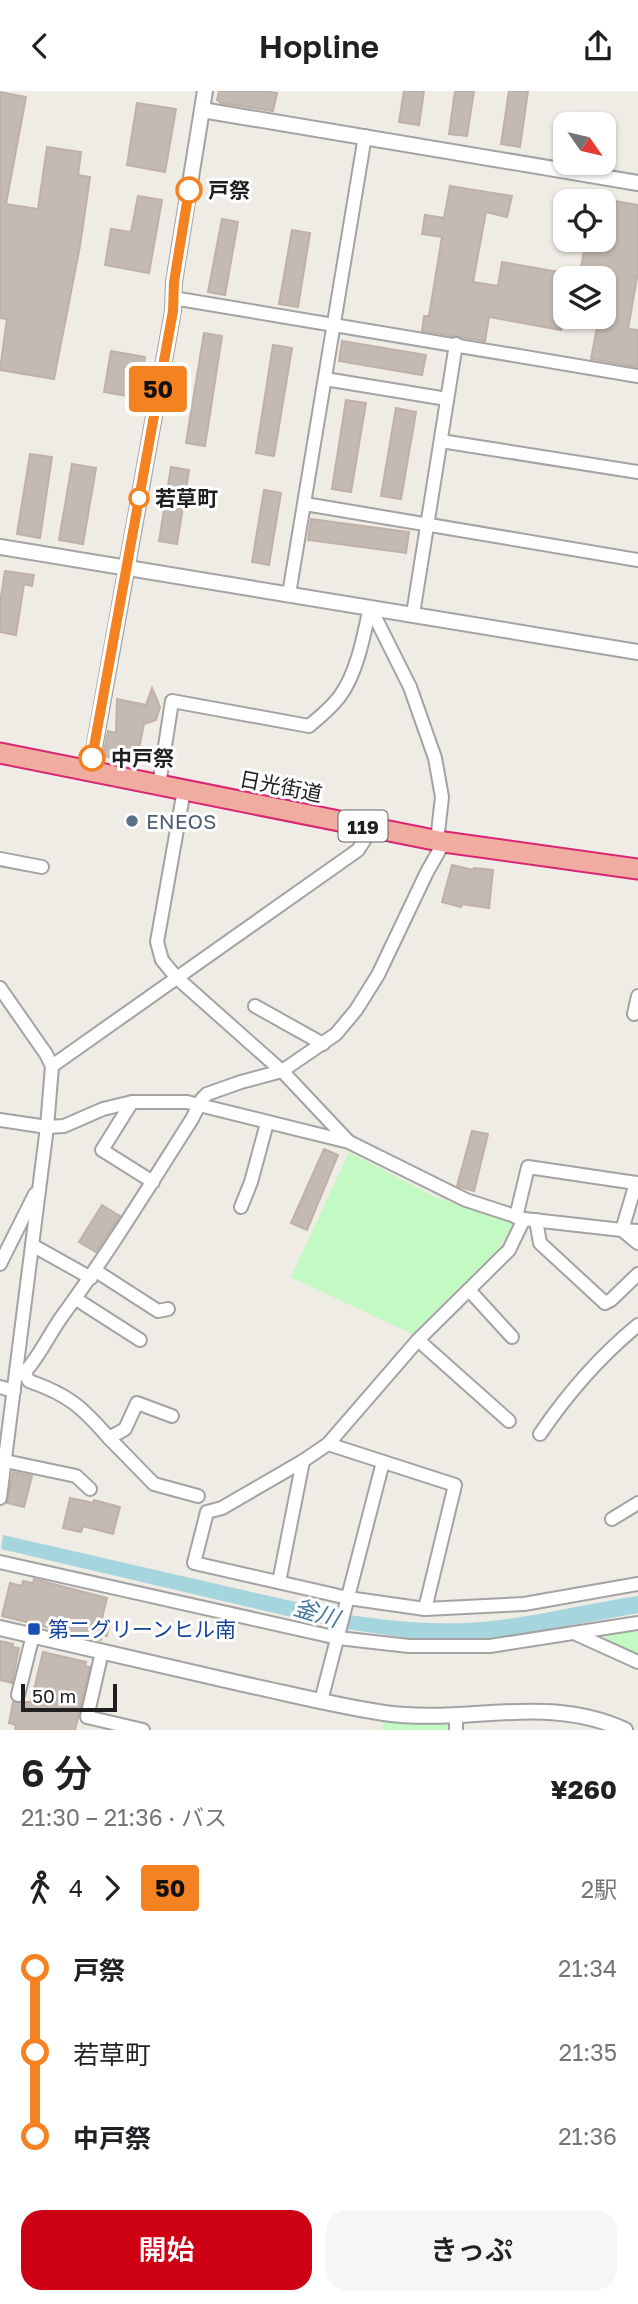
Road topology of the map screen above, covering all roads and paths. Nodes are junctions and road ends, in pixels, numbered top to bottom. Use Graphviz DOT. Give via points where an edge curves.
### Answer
graph roads {
  1 [pos="205,91"];
  2 [pos="202,110"];
  3 [pos="365,136"];
  4 [pos="638,183"];
  5 [pos="173,298"];
  6 [pos="334,323"];
  7 [pos="456,344"];
  8 [pos="638,376"];
  9 [pos="325,379"];
  10 [pos="447,400"];
  11 [pos="440,441"];
  12 [pos="638,472"];
  13 [pos="305,504"];
  14 [pos="427,526"];
  15 [pos="0,547"];
  16 [pos="638,560"];
  17 [pos="127,568"];
  18 [pos="289,594"];
  19 [pos="370,607"];
  20 [pos="413,614"];
  21 [pos="638,652"];
  22 [pos="0,753"];
  23 [pos="90,771"];
  24 [pos="159,785"];
  25 [pos="184,790"];
  26 [pos="372,828"];
  27 [pos="441,841"];
  28 [pos="0,859"];
  29 [pos="42,867"];
  30 [pos="638,869"];
  31 [pos="176,978"];
  32 [pos="0,988"];
  33 [pos="638,996"];
  34 [pos="255,1006"];
  35 [pos="634,1014"];
  36 [pos="323,1044"];
  37 [pos="52,1066"];
  38 [pos="282,1071"];
  39 [pos="132,1102"];
  40 [pos="197,1107"];
  41 [pos="0,1121"];
  42 [pos="267,1123"];
  43 [pos="47,1127"];
  44 [pos="349,1142"];
  45 [pos="637,1181"];
  46 [pos="153,1182"];
  47 [pos="40,1185"];
  48 [pos="241,1207"];
  49 [pos="525,1219"];
  50 [pos="622,1230"];
  51 [pos="638,1231"];
  52 [pos="638,1243"];
  53 [pos="32,1245"];
  54 [pos="0,1264"];
  55 [pos="638,1274"];
  56 [pos="93,1275"];
  57 [pos="469,1290"];
  58 [pos="76,1299"];
  59 [pos="168,1309"];
  60 [pos="638,1325"];
  61 [pos="512,1337"];
  62 [pos="140,1340"];
  63 [pos="418,1340"];
  64 [pos="20,1372"];
  65 [pos="0,1387"];
  66 [pos="14,1391"];
  67 [pos="172,1416"];
  68 [pos="509,1421"];
  69 [pos="540,1434"];
  70 [pos="109,1438"];
  71 [pos="328,1444"];
  72 [pos="5,1461"];
  73 [pos="303,1461"];
  74 [pos="383,1462"];
  75 [pos="90,1489"];
  76 [pos="198,1496"];
  77 [pos="0,1498"];
  78 [pos="638,1503"];
  79 [pos="611,1519"];
  80 [pos="0,1562"];
  81 [pos="279,1582"];
  82 [pos="638,1584"];
  83 [pos="348,1601"];
  84 [pos="425,1609"];
  85 [pos="638,1623"];
  86 [pos="0,1628"];
  87 [pos="576,1634"];
  88 [pos="33,1635"];
  89 [pos="339,1635"];
  90 [pos="102,1652"];
  91 [pos="638,1662"];
  92 [pos="18,1695"];
  93 [pos="321,1701"];
  94 [pos="456,1715"];
  95 [pos="143,1730"];
  96 [pos="456,1730"];
  97 [pos="625,1730"];
  1 -- 2 [label="street"];
  2 -- 3 [label="street"];
  2 -- 5 [label="street"];
  3 -- 4 [label="street"];
  3 -- 6 [label="street"];
  5 -- 6 [label="street"];
  5 -- 17 [label="street"];
  6 -- 7 [label="street"];
  6 -- 9 [label="street"];
  7 -- 8 [label="street"];
  7 -- 10 [label="street"];
  9 -- 10 [label="street"];
  9 -- 13 [label="street"];
  10 -- 11 [label="street"];
  11 -- 12 [label="street"];
  11 -- 14 [label="street"];
  13 -- 14 [label="street"];
  13 -- 18 [label="street"];
  14 -- 16 [label="street"];
  14 -- 20 [label="street"];
  15 -- 17 [label="street"];
  17 -- 18 [label="street"];
  17 -- 23 [label="street"];
  18 -- 19 [label="street"];
  19 -- 20 [label="street"];
  19 -- 24 [label="street" via="361,649 342,693 309,726 172,701"];
  19 -- 27 [label="street" via="410,687 435,758 442,797"];
  20 -- 21 [label="street"];
  22 -- 23 [label="highway, 日光街道 / 119"];
  23 -- 24 [label="highway, 日光街道 / 119"];
  24 -- 25 [label="highway, 日光街道 / 119"];
  25 -- 26 [label="highway, 日光街道 / 119"];
  25 -- 31 [label="street" via="157,942 162,960"];
  26 -- 27 [label="highway, 日光街道 / 119"];
  26 -- 31 [label="street" via="358,850"];
  27 -- 30 [label="highway, 日光街道 / 119"];
  27 -- 36 [label="street" via="379,975 356,1010"];
  28 -- 29 [label="street"];
  31 -- 37 [label="street"];
  31 -- 38 [label="street"];
  32 -- 37 [label="street"];
  33 -- 35 [label="street"];
  34 -- 36 [label="street"];
  36 -- 38 [label="street"];
  37 -- 43 [label="street"];
  38 -- 40 [label="street" via="217,1089"];
  38 -- 44 [label="street"];
  39 -- 40 [label="street" via="187,1102"];
  39 -- 43 [label="street" via="64,1126"];
  39 -- 46 [label="street" via="102,1150"];
  40 -- 42 [label="street"];
  40 -- 46 [label="street"];
  41 -- 43 [label="street"];
  42 -- 44 [label="street"];
  42 -- 48 [label="street"];
  43 -- 47 [label="street"];
  44 -- 49 [label="street" via="466,1201"];
  45 -- 49 [label="street" via="528,1167"];
  45 -- 50 [label="street"];
  46 -- 56 [label="street"];
  47 -- 53 [label="street"];
  47 -- 54 [label="street"];
  49 -- 50 [label="street"];
  49 -- 55 [label="street" via="540,1243 605,1303"];
  49 -- 57 [label="street" via="509,1250"];
  50 -- 51 [label="street"];
  50 -- 52 [label="street"];
  53 -- 56 [label="street"];
  53 -- 64 [label="street"];
  56 -- 58 [label="street"];
  56 -- 59 [label="street" via="158,1311"];
  57 -- 61 [label="street"];
  57 -- 63 [label="street"];
  58 -- 62 [label="street"];
  58 -- 64 [label="street" via="32,1364"];
  60 -- 69 [label="street" via="609,1349"];
  63 -- 68 [label="street"];
  63 -- 71 [label="street"];
  64 -- 66 [label="street"];
  64 -- 70 [label="street" via="82,1407"];
  65 -- 66 [label="street"];
  66 -- 72 [label="street"];
  67 -- 70 [label="street" via="137,1403 125,1429"];
  70 -- 76 [label="street" via="153,1484"];
  71 -- 73 [label="street"];
  71 -- 74 [label="street"];
  72 -- 75 [label="street" via="76,1476"];
  72 -- 77 [label="street"];
  73 -- 81 [label="street"];
  73 -- 81 [label="street" via="222,1508 207,1512 194,1563"];
  74 -- 83 [label="street"];
  74 -- 84 [label="street" via="456,1485"];
  78 -- 79 [label="street"];
  80 -- 89 [label="street"];
  81 -- 83 [label="street"];
  82 -- 84 [label="street" via="524,1604"];
  83 -- 84 [label="street"];
  83 -- 89 [label="street"];
  85 -- 87 [label="street"];
  86 -- 88 [label="street"];
  87 -- 89 [label="street" via="490,1646 409,1646"];
  87 -- 91 [label="street"];
  88 -- 90 [label="street"];
  88 -- 92 [label="street"];
  89 -- 93 [label="street"];
  90 -- 93 [label="street"];
  90 -- 95 [label="street" via="87,1717"];
  93 -- 94 [label="street" via="385,1713"];
  94 -- 96 [label="street"];
  94 -- 97 [label="street" via="556,1711"];
}
